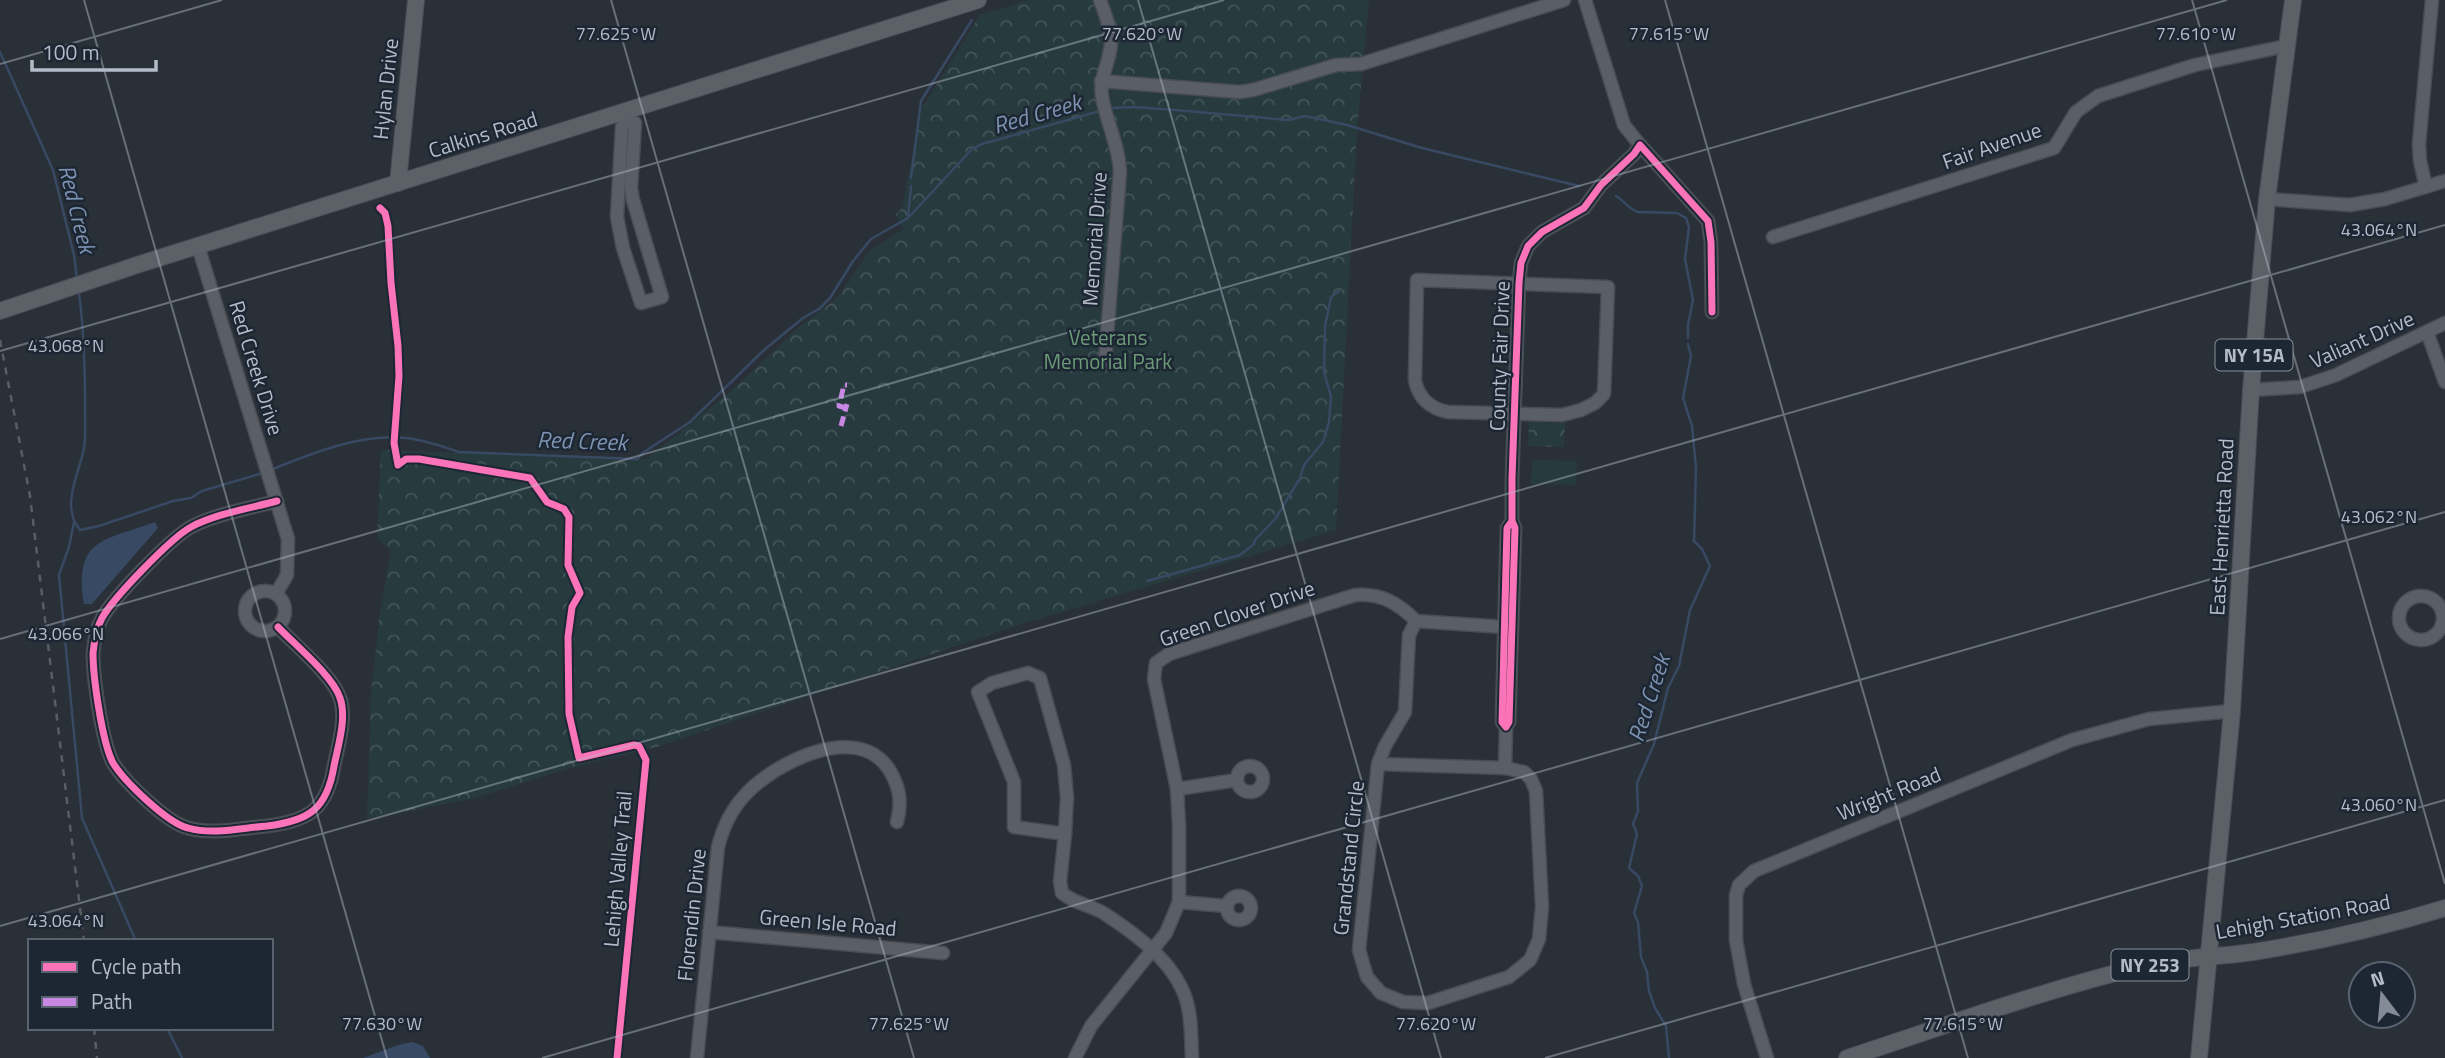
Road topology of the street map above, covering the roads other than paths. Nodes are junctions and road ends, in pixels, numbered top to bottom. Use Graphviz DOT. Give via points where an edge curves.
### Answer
graph roads {
  1 [pos="416,0"];
  2 [pos="978,0"];
  3 [pos="1100,0"];
  4 [pos="1564,0"];
  5 [pos="1585,0"];
  6 [pos="2293,0"];
  7 [pos="2432,0"];
  8 [pos="2286,46"];
  9 [pos="1101,81"];
  10 [pos="627,116"];
  11 [pos="1640,145"];
  12 [pos="2445,180"];
  13 [pos="398,183"];
  14 [pos="2426,187"];
  15 [pos="2267,199"];
  16 [pos="1773,237"];
  17 [pos="198,246"];
  18 [pos="1519,283"];
  19 [pos="0,311"];
  20 [pos="1712,312"];
  21 [pos="2445,323"];
  22 [pos="2427,332"];
  23 [pos="1105,361"];
  24 [pos="2445,382"];
  25 [pos="2251,390"];
  26 [pos="1515,414"];
  27 [pos="277,501"];
  28 [pos="1512,521"];
  29 [pos="276,594"];
  30 [pos="1416,621"];
  31 [pos="278,626"];
  32 [pos="1504,627"];
  33 [pos="2232,711"];
  34 [pos="1506,727"];
  35 [pos="1378,764"];
  36 [pos="1505,768"];
  37 [pos="1237,780"];
  38 [pos="1177,789"];
  39 [pos="897,822"];
  40 [pos="1065,834"];
  41 [pos="1179,902"];
  42 [pos="1226,906"];
  43 [pos="2445,908"];
  44 [pos="709,932"];
  45 [pos="1153,951"];
  46 [pos="943,953"];
  47 [pos="2208,955"];
  48 [pos="697,1058"];
  49 [pos="1075,1058"];
  50 [pos="1192,1058"];
  51 [pos="1768,1058"];
  52 [pos="1847,1058"];
  53 [pos="2199,1058"];
  1 -- 13 [label="main road, Hylan Drive"];
  2 -- 10 [label="main road, Calkins Road"];
  3 -- 9 [label="street, Memorial Drive" via="1111,41"];
  4 -- 9 [label="street" via="1361,64 1336,65 1253,90"];
  5 -- 11 [label="street" via="1624,125"];
  6 -- 8 [label="main road, East Henrietta Road / NY 15A"];
  7 -- 14 [label="street" via="2419,144"];
  8 -- 15 [label="main road, East Henrietta Road / NY 15A"];
  8 -- 16 [label="street, Fair Avenue" via="2195,65 2098,96 2076,112 2054,148"];
  9 -- 23 [label="street, Memorial Drive" via="1119,172"];
  10 -- 10 [label="street" via="622,127 617,217 641,303 662,297 633,200 635,123"];
  10 -- 13 [label="main road, Calkins Road"];
  11 -- 18 [label="street, County Fair Drive" via="1584,208 1542,232 1528,246"];
  11 -- 20 [label="street" via="1708,220"];
  12 -- 14 [label="street"];
  13 -- 17 [label="main road, Calkins Road"];
  14 -- 15 [label="street" via="2350,205"];
  15 -- 25 [label="main road, East Henrietta Road / NY 15A"];
  17 -- 19 [label="main road, Calkins Road"];
  17 -- 27 [label="street, Red Creek Drive"];
  18 -- 26 [label="street, County Fair Drive"];
  18 -- 26 [label="street" via="1608,286 1605,388 1595,403 1575,412"];
  18 -- 26 [label="street" via="1417,280 1414,367 1420,395 1443,411"];
  21 -- 22 [label="street, Valiant Drive"];
  22 -- 24 [label="street"];
  22 -- 25 [label="street, Valiant Drive" via="2300,387"];
  25 -- 33 [label="main road, East Henrietta Road / NY 15A"];
  26 -- 28 [label="street, County Fair Drive"];
  27 -- 29 [label="street, Red Creek Drive" via="289,552 287,575"];
  27 -- 31 [label="street" via="191,527 175,538 122,591 98,631 93,653 102,727 112,761 152,805 185,828 210,832 292,821 307,816 330,790 342,722 341,699 331,681"];
  28 -- 32 [label="street, County Fair Drive" via="1507,528"];
  28 -- 34 [label="street, County Fair Drive"];
  29 -- 31 [label="street" via="285,610"];
  29 -- 31 [label="street" via="256,593 245,609 253,626 265,631"];
  30 -- 32 [label="street"];
  30 -- 35 [label="street, Grandstand Circle" via="1409,635 1405,712"];
  30 -- 38 [label="street, Green Clover Drive" via="1383,597 1355,595 1159,659 1154,680"];
  32 -- 34 [label="street, County Fair Drive" via="1502,722"];
  33 -- 47 [label="main road, East Henrietta Road / NY 15A"];
  33 -- 51 [label="street, Wright Road" via="2171,715 2092,734 1754,870 1736,895 1736,940 1744,985"];
  34 -- 36 [label="street, County Fair Drive"];
  35 -- 36 [label="street, Grandstand Circle"];
  35 -- 36 [label="street, Grandstand Circle" via="1359,950 1367,977 1381,993 1403,1002 1428,1003 1509,977 1530,960 1539,939 1542,907 1536,791 1524,772"];
  37 -- 38 [label="street"];
  38 -- 41 [label="street, Green Clover Drive"];
  39 -- 44 [label="street, Florendin Drive" via="901,806 895,780 885,763 868,750 831,748 771,773 741,799 722,833"];
  40 -- 40 [label="street" via="1064,765 1040,678 1028,673 992,683 978,692 1013,782 1014,827"];
  40 -- 45 [label="street" via="1062,893 1103,912"];
  41 -- 42 [label="street"];
  41 -- 45 [label="street, Green Clover Drive"];
  43 -- 47 [label="main road, Lehigh Station Road / NY 253" via="2279,947"];
  44 -- 46 [label="street, Green Isle Road"];
  44 -- 48 [label="street, Florendin Drive"];
  45 -- 49 [label="street, Green Clover Drive" via="1091,1026"];
  45 -- 50 [label="street" via="1174,975 1187,1001"];
  47 -- 52 [label="main road, Lehigh Station Road / NY 253" via="2093,979"];
  47 -- 53 [label="main road, East Henrietta Road / NY 15A"];
}
